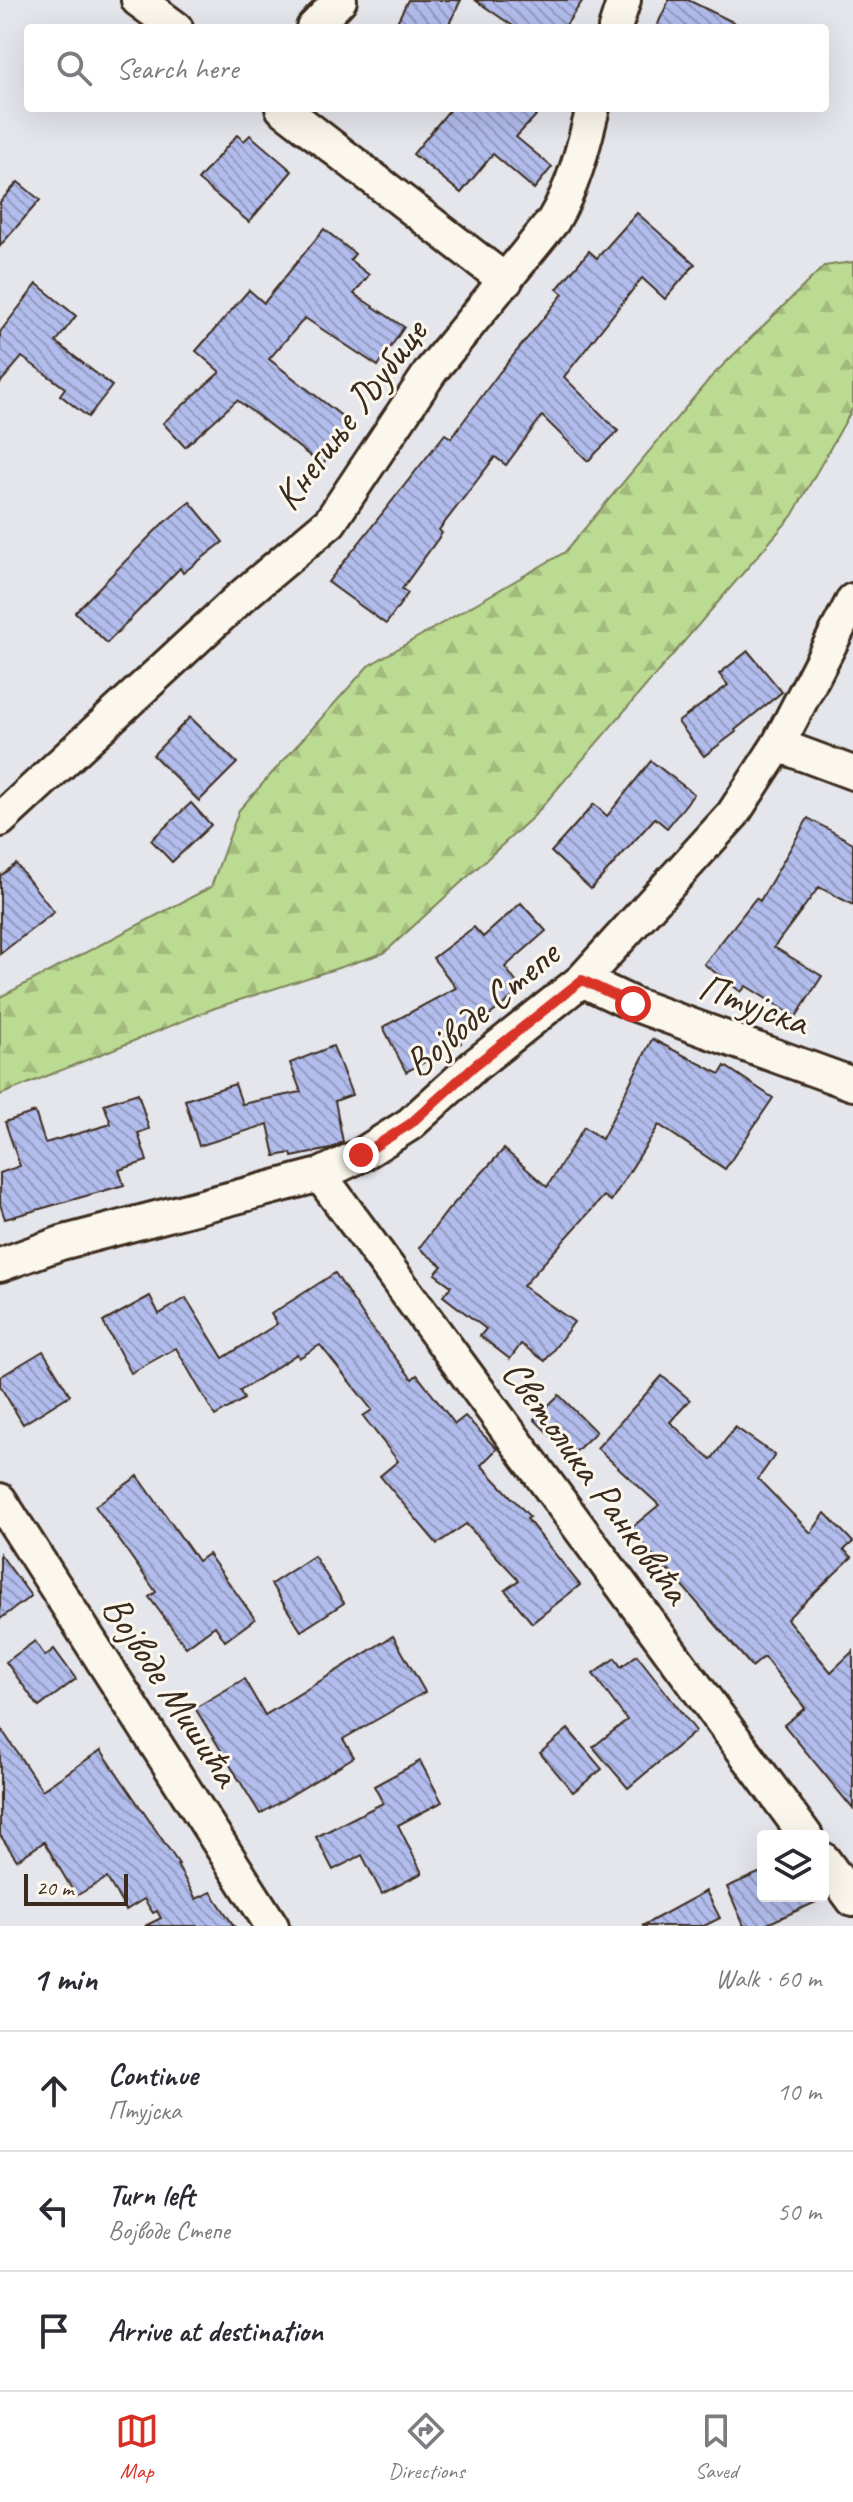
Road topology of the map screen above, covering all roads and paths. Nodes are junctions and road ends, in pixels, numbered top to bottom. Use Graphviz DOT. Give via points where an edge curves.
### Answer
graph roads {
  1 [pos="138,0"];
  2 [pos="340,0"];
  3 [pos="624,0"];
  4 [pos="171,24"];
  5 [pos="317,24"];
  6 [pos="616,24"];
  7 [pos="287,112"];
  8 [pos="592,112"];
  9 [pos="506,281"];
  10 [pos="853,600"];
  11 [pos="778,745"];
  12 [pos="853,773"];
  13 [pos="0,820"];
  14 [pos="582,980"];
  15 [pos="853,1084"];
  16 [pos="320,1175"];
  17 [pos="0,1265"];
  18 [pos="0,1500"];
  19 [pos="802,1830"];
  20 [pos="829,1867"];
  21 [pos="853,1900"];
  22 [pos="272,1926"];
  1 -- 4 [label="street"];
  2 -- 5 [label="street"];
  3 -- 6 [label="street"];
  7 -- 9 [label="street"];
  8 -- 9 [label="street, Кнегиње Љубице" via="568,196"];
  9 -- 13 [label="street, Кнегиње Љубице" via="431,371 330,522"];
  10 -- 11 [label="street, Војводе Степе"];
  11 -- 12 [label="street"];
  11 -- 14 [label="street, Војводе Степе" via="733,814"];
  14 -- 15 [label="street, Птујска" via="633,1004"];
  14 -- 16 [label="street, Војводе Степе" via="410,1124"];
  16 -- 17 [label="street, Војводе Степе" via="61,1243"];
  16 -- 19 [label="street, Светолика Ранковића"];
  18 -- 22 [label="street, Војводе Мишића"];
  20 -- 21 [label="street"];
}
